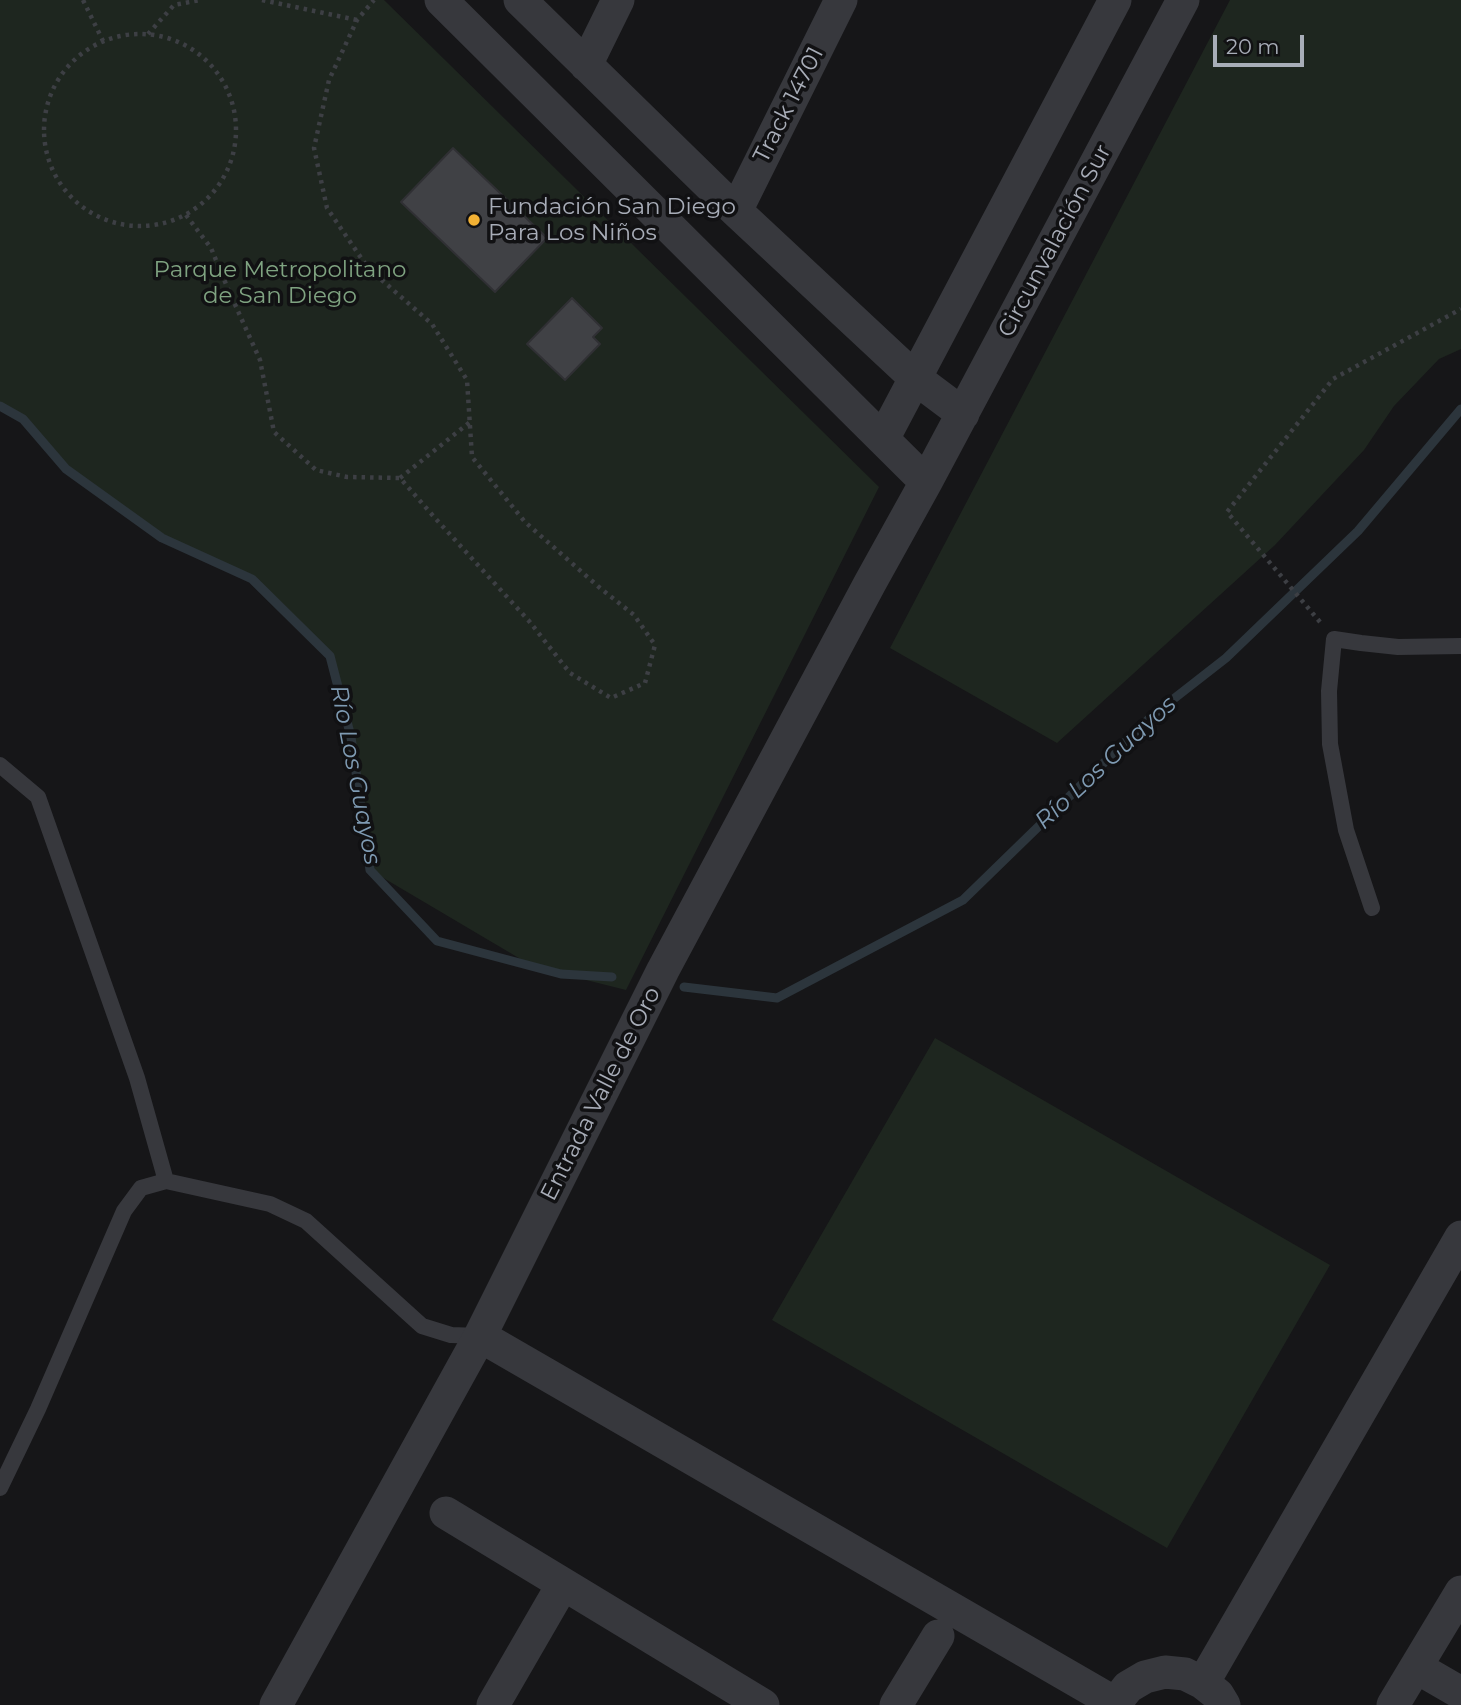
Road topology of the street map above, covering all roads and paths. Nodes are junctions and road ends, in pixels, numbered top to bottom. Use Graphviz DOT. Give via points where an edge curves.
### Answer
graph roads {
  1 [pos="83,0"];
  2 [pos="200,0"];
  3 [pos="262,0"];
  4 [pos="374,0"];
  5 [pos="441,0"];
  6 [pos="520,0"];
  7 [pos="618,0"];
  8 [pos="841,0"];
  9 [pos="1115,0"];
  10 [pos="1183,0"];
  11 [pos="357,20"];
  12 [pos="148,34"];
  13 [pos="103,41"];
  14 [pos="586,65"];
  15 [pos="736,211"];
  16 [pos="186,215"];
  17 [pos="1461,309"];
  18 [pos="915,378"];
  19 [pos="963,414"];
  20 [pos="470,422"];
  21 [pos="883,439"];
  22 [pos="400,478"];
  23 [pos="926,482"];
  24 [pos="1334,639"];
  25 [pos="1461,646"];
  26 [pos="0,765"];
  27 [pos="1372,908"];
  28 [pos="166,1181"];
  29 [pos="1461,1237"];
  30 [pos="480,1336"];
  31 [pos="0,1488"];
  32 [pos="446,1513"];
  33 [pos="563,1584"];
  34 [pos="1461,1592"];
  35 [pos="938,1636"];
  36 [pos="1416,1667"];
  37 [pos="1461,1693"];
  38 [pos="1214,1694"];
  39 [pos="1114,1704"];
  40 [pos="276,1705"];
  41 [pos="493,1705"];
  42 [pos="764,1705"];
  43 [pos="896,1705"];
  44 [pos="1393,1705"];
  1 -- 13 [label="path"];
  2 -- 12 [label="path" via="174,5"];
  3 -- 11 [label="path"];
  4 -- 11 [label="path"];
  5 -- 21 [label="street"];
  6 -- 14 [label="street"];
  7 -- 14 [label="street"];
  8 -- 15 [label="street, Track 14701"];
  9 -- 18 [label="street"];
  10 -- 19 [label="street, Circunvalación Sur"];
  11 -- 20 [label="path" via="329,80 314,148 327,208 368,268 432,324 467,380"];
  12 -- 13 [label="path"];
  12 -- 16 [label="path" via="178,41 204,57 223,81 234,109 236,140 227,170 210,196"];
  13 -- 16 [label="path" via="77,57 56,82 45,111 44,132 53,172 70,198 95,216 125,225 157,225"];
  14 -- 15 [label="street"];
  15 -- 18 [label="street"];
  16 -- 22 [label="path" via="211,248 260,360 274,432 316,470 346,477"];
  17 -- 24 [label="path" via="1333,379 1227,512"];
  18 -- 19 [label="street"];
  18 -- 21 [label="street"];
  19 -- 23 [label="street, Circunvalación Sur"];
  20 -- 22 [label="path"];
  20 -- 22 [label="path" via="472,457 525,522 634,615 655,645 645,683 611,698 570,673"];
  21 -- 23 [label="street"];
  23 -- 30 [label="street, Entrada Valle de Oro" via="663,970"];
  24 -- 25 [label="lane" via="1398,647"];
  24 -- 27 [label="lane" via="1330,744 1346,830"];
  26 -- 28 [label="lane" via="38,797 137,1078"];
  28 -- 30 [label="lane" via="270,1204 306,1221 422,1326 451,1335"];
  28 -- 31 [label="lane" via="141,1188 124,1211"];
  29 -- 38 [label="street"];
  30 -- 39 [label="street"];
  30 -- 40 [label="street, Entrada Valle de Oro"];
  32 -- 33 [label="street"];
  33 -- 41 [label="street"];
  33 -- 42 [label="street"];
  34 -- 36 [label="street"];
  35 -- 43 [label="street"];
  36 -- 37 [label="street"];
  36 -- 44 [label="street"];
  38 -- 39 [label="street" via="1185,1674 1165,1672 1137,1682"];
}
